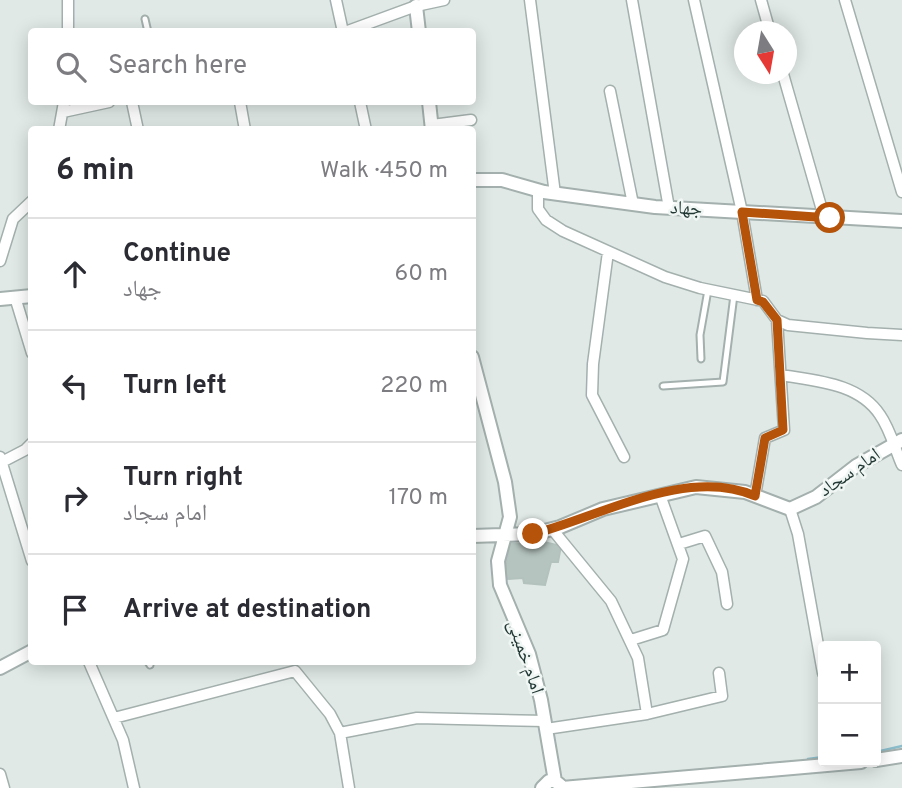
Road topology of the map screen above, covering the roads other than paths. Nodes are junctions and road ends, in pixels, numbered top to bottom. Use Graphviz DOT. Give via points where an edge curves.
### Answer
graph roads {
  1 [pos="68,0"];
  2 [pos="336,0"];
  3 [pos="444,0"];
  4 [pos="530,0"];
  5 [pos="632,0"];
  6 [pos="694,0"];
  7 [pos="761,0"];
  8 [pos="845,0"];
  9 [pos="416,6"];
  10 [pos="145,19"];
  11 [pos="767,21"];
  12 [pos="68,28"];
  13 [pos="147,28"];
  14 [pos="343,28"];
  15 [pos="355,28"];
  16 [pos="419,28"];
  17 [pos="785,84"];
  18 [pos="610,92"];
  19 [pos="81,105"];
  20 [pos="133,105"];
  21 [pos="241,105"];
  22 [pos="361,105"];
  23 [pos="429,105"];
  24 [pos="63,107"];
  25 [pos="471,120"];
  26 [pos="60,126"];
  27 [pos="137,126"];
  28 [pos="244,126"];
  29 [pos="365,126"];
  30 [pos="432,126"];
  31 [pos="438,126"];
  32 [pos="476,180"];
  33 [pos="538,190"];
  34 [pos="902,192"];
  35 [pos="555,194"];
  36 [pos="633,204"];
  37 [pos="28,205"];
  38 [pos="669,208"];
  39 [pos="742,212"];
  40 [pos="824,217"];
  41 [pos="902,221"];
  42 [pos="608,252"];
  43 [pos="0,261"];
  44 [pos="708,290"];
  45 [pos="734,295"];
  46 [pos="28,296"];
  47 [pos="15,297"];
  48 [pos="0,299"];
  49 [pos="757,300"];
  50 [pos="777,320"];
  51 [pos="902,335"];
  52 [pos="28,340"];
  53 [pos="701,359"];
  54 [pos="476,371"];
  55 [pos="781,376"];
  56 [pos="663,386"];
  57 [pos="898,442"];
  58 [pos="28,447"];
  59 [pos="624,457"];
  60 [pos="1,461"];
  61 [pos="902,465"];
  62 [pos="660,495"];
  63 [pos="755,496"];
  64 [pos="790,509"];
  65 [pos="552,529"];
  66 [pos="27,530"];
  67 [pos="504,533"];
  68 [pos="476,536"];
  69 [pos="679,544"];
  70 [pos="727,604"];
  71 [pos="631,640"];
  72 [pos="818,645"];
  73 [pos="28,653"];
  74 [pos="90,665"];
  75 [pos="282,665"];
  76 [pos="0,668"];
  77 [pos="284,673"];
  78 [pos="719,673"];
  79 [pos="647,714"];
  80 [pos="114,718"];
  81 [pos="545,725"];
  82 [pos="340,733"];
  83 [pos="902,756"];
  84 [pos="881,759"];
  85 [pos="818,765"];
  86 [pos="0,774"];
  87 [pos="560,786"];
  88 [pos="4,788"];
  89 [pos="134,788"];
  90 [pos="349,788"];
  91 [pos="542,788"];
  1 -- 12 [label="street"];
  2 -- 14 [label="street"];
  3 -- 9 [label="street"];
  4 -- 35 [label="street"];
  5 -- 38 [label="street"];
  6 -- 39 [label="street"];
  7 -- 11 [label="street"];
  8 -- 34 [label="street"];
  9 -- 15 [label="street"];
  9 -- 16 [label="street"];
  10 -- 13 [label="lane"];
  17 -- 40 [label="street"];
  18 -- 36 [label="street"];
  19 -- 24 [label="street"];
  20 -- 27 [label="street"];
  21 -- 28 [label="street"];
  22 -- 29 [label="street"];
  23 -- 30 [label="street"];
  24 -- 26 [label="street"];
  25 -- 31 [label="street"];
  32 -- 33 [label="street, جهاد" via="502,180"];
  33 -- 35 [label="street, جهاد"];
  33 -- 42 [label="street" via="538,209 546,220"];
  35 -- 36 [label="street, جهاد"];
  36 -- 38 [label="street, جهاد"];
  37 -- 43 [label="street" via="13,219"];
  38 -- 39 [label="street, جهاد"];
  39 -- 40 [label="street, جهاد"];
  39 -- 49 [label="street"];
  40 -- 41 [label="street, جهاد"];
  42 -- 44 [label="street"];
  42 -- 59 [label="street" via="592,394"];
  44 -- 45 [label="street"];
  44 -- 53 [label="lane"];
  45 -- 49 [label="street"];
  45 -- 56 [label="lane" via="723,382"];
  46 -- 47 [label="street"];
  47 -- 48 [label="street"];
  47 -- 52 [label="street"];
  49 -- 50 [label="street"];
  50 -- 51 [label="street"];
  50 -- 55 [label="street"];
  54 -- 67 [label="street, امام خمینی" via="505,482 510,517"];
  55 -- 57 [label="street" via="843,386 872,404"];
  55 -- 63 [label="street" via="783,430 765,438"];
  57 -- 61 [label="street"];
  57 -- 64 [label="street, امام سجاد" via="856,466 816,498"];
  58 -- 60 [label="street"];
  60 -- 66 [label="street"];
  62 -- 63 [label="street" via="696,487"];
  62 -- 65 [label="street" via="603,509"];
  62 -- 69 [label="street"];
  63 -- 64 [label="street"];
  64 -- 72 [label="street"];
  65 -- 67 [label="street"];
  65 -- 71 [label="street" via="611,601"];
  67 -- 68 [label="street"];
  67 -- 81 [label="street, امام خمینی" via="498,561 500,585 528,654"];
  69 -- 70 [label="street" via="705,536 722,572"];
  69 -- 71 [label="street" via="683,559 663,630"];
  71 -- 79 [label="street"];
  73 -- 76 [label="street"];
  74 -- 80 [label="street"];
  75 -- 77 [label="street"];
  77 -- 80 [label="street"];
  77 -- 82 [label="street" via="295,671"];
  78 -- 79 [label="street" via="722,696"];
  79 -- 81 [label="street"];
  80 -- 89 [label="street"];
  81 -- 82 [label="street" via="417,719"];
  81 -- 87 [label="street, امام خمینی"];
  82 -- 90 [label="street"];
  83 -- 84 [label="street"];
  85 -- 87 [label="street"];
  86 -- 88 [label="street"];
  87 -- 91 [label="street" via="546,783"];
}
